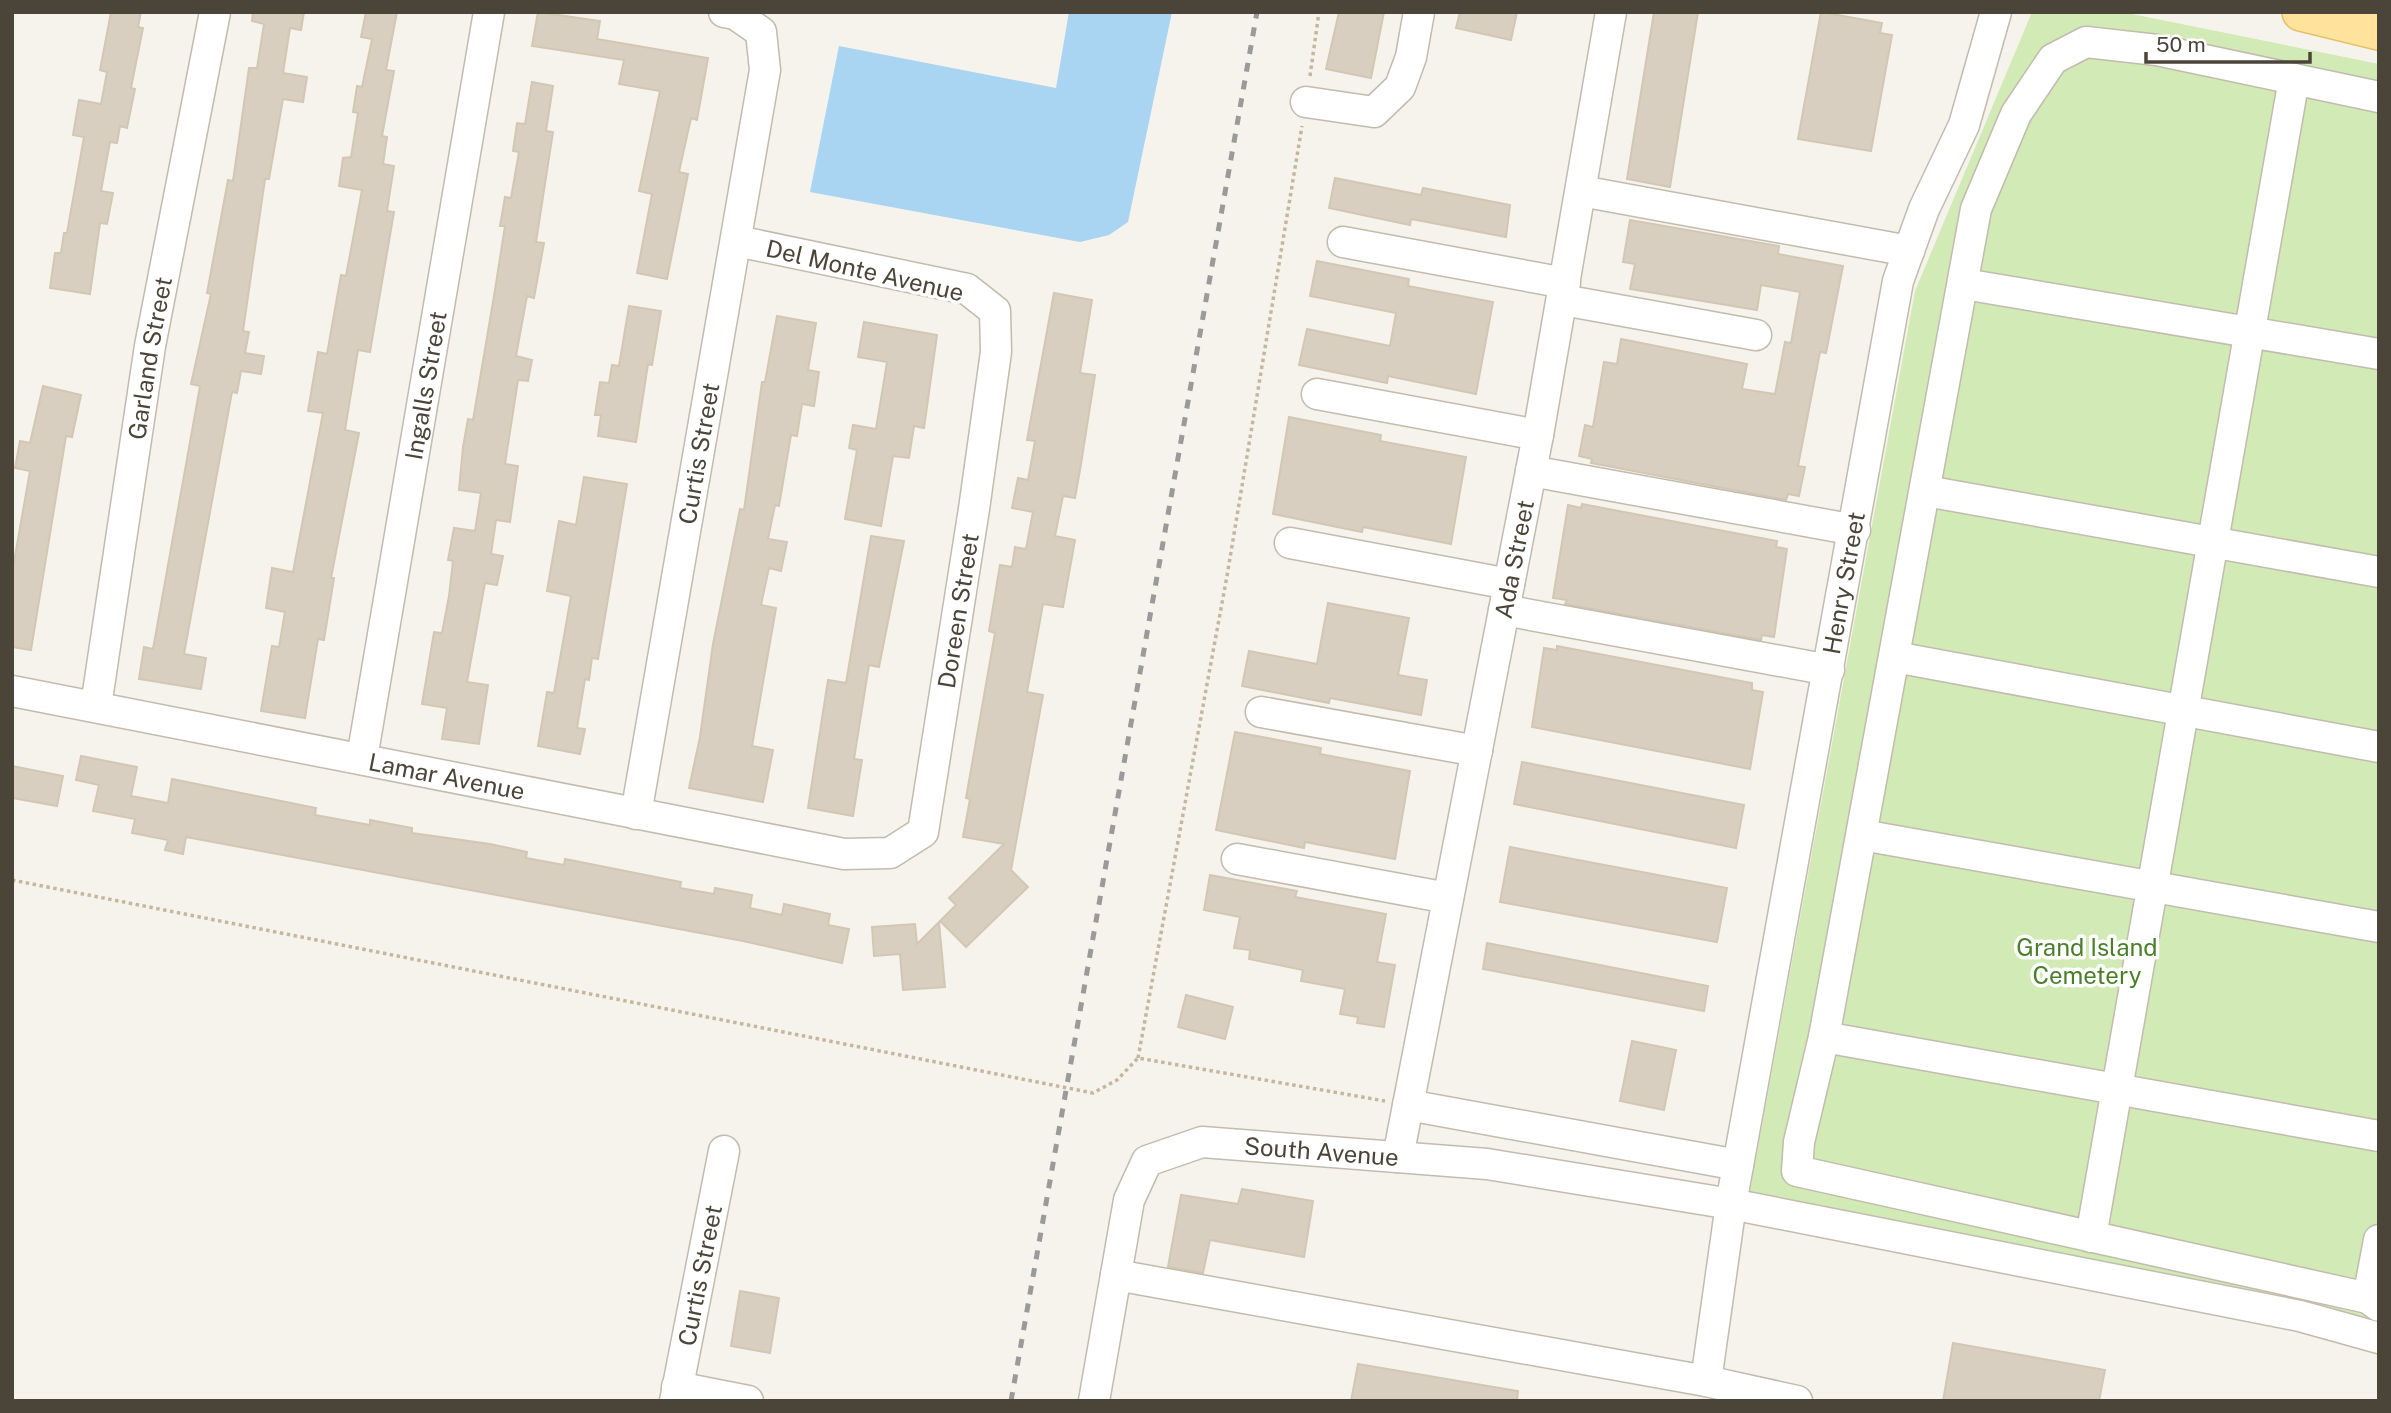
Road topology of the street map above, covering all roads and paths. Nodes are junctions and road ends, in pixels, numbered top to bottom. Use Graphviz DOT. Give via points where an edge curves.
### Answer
graph roads {
  1 [pos="215,12"];
  2 [pos="489,12"];
  3 [pos="724,12"];
  4 [pos="1319,12"];
  5 [pos="1419,12"];
  6 [pos="1611,12"];
  7 [pos="1996,12"];
  8 [pos="2301,12"];
  9 [pos="2340,17"];
  10 [pos="2379,31"];
  11 [pos="2294,79"];
  12 [pos="2379,97"];
  13 [pos="1306,102"];
  14 [pos="1581,191"];
  15 [pos="737,241"];
  16 [pos="1343,242"];
  17 [pos="1909,251"];
  18 [pos="1964,284"];
  19 [pos="1564,291"];
  20 [pos="2248,332"];
  21 [pos="1756,335"];
  22 [pos="996,345"];
  23 [pos="2379,355"];
  24 [pos="1317,394"];
  25 [pos="1538,435"];
  26 [pos="1531,471"];
  27 [pos="1926,491"];
  28 [pos="1855,530"];
  29 [pos="2210,542"];
  30 [pos="1290,543"];
  31 [pos="2379,572"];
  32 [pos="1507,597"];
  33 [pos="1895,657"];
  34 [pos="1829,670"];
  35 [pos="12,691"];
  36 [pos="96,706"];
  37 [pos="2181,710"];
  38 [pos="1261,712"];
  39 [pos="2379,747"];
  40 [pos="1477,751"];
  41 [pos="362,758"];
  42 [pos="636,814"];
  43 [pos="1862,835"];
  44 [pos="882,853"];
  45 [pos="1237,859"];
  46 [pos="12,880"];
  47 [pos="2150,887"];
  48 [pos="1448,898"];
  49 [pos="2379,927"];
  50 [pos="1824,1037"];
  51 [pos="1138,1058"];
  52 [pos="2116,1089"];
  53 [pos="1408,1105"];
  54 [pos="2379,1136"];
  55 [pos="724,1151"];
  56 [pos="1398,1157"];
  57 [pos="1738,1165"];
  58 [pos="1731,1204"];
  59 [pos="2091,1237"];
  60 [pos="2379,1240"];
  61 [pos="1116,1275"];
  62 [pos="2373,1302"];
  63 [pos="2379,1338"];
  64 [pos="1706,1381"];
  65 [pos="676,1394"];
  66 [pos="748,1401"];
  67 [pos="1094,1401"];
  68 [pos="1797,1401"];
  1 -- 36 [label="street, Garland Street" via="150,346"];
  2 -- 41 [label="street, Ingalls Street"];
  3 -- 15 [label="street, Curtis Street" via="735,14 761,33 765,69"];
  4 -- 13 [label="path"];
  5 -- 13 [label="street" via="1400,87 1374,112"];
  6 -- 14 [label="street, Ada Street"];
  7 -- 17 [label="street, Henry Street" via="1964,125"];
  8 -- 9 [label="main road"];
  9 -- 10 [label="main road"];
  11 -- 12 [label="street"];
  11 -- 18 [label="street" via="2157,50 2086,42 2053,59 2016,114 1976,209"];
  11 -- 20 [label="street"];
  13 -- 51 [label="path" via="1227,576"];
  14 -- 17 [label="street"];
  14 -- 19 [label="street, Ada Street"];
  15 -- 22 [label="street, Del Monte Avenue" via="967,289 995,312"];
  15 -- 42 [label="street, Curtis Street"];
  16 -- 19 [label="street"];
  17 -- 28 [label="street, Henry Street" via="1898,281"];
  18 -- 20 [label="street"];
  18 -- 27 [label="street"];
  19 -- 21 [label="street"];
  19 -- 25 [label="street, Ada Street"];
  20 -- 23 [label="street"];
  20 -- 29 [label="street"];
  22 -- 44 [label="street, Doreen Street" via="923,832 890,853"];
  24 -- 25 [label="street"];
  25 -- 26 [label="street, Ada Street"];
  26 -- 28 [label="street"];
  26 -- 32 [label="street, Ada Street"];
  27 -- 29 [label="street"];
  27 -- 33 [label="street"];
  28 -- 34 [label="street, Henry Street"];
  29 -- 31 [label="street"];
  29 -- 37 [label="street"];
  30 -- 32 [label="street"];
  32 -- 34 [label="street"];
  32 -- 40 [label="street, Ada Street"];
  33 -- 37 [label="street"];
  33 -- 43 [label="street"];
  34 -- 57 [label="street, Henry Street"];
  35 -- 36 [label="street, Lamar Avenue"];
  36 -- 41 [label="street, Lamar Avenue"];
  37 -- 39 [label="street"];
  37 -- 47 [label="street"];
  38 -- 40 [label="street"];
  40 -- 48 [label="street, Ada Street"];
  41 -- 42 [label="street, Lamar Avenue"];
  42 -- 44 [label="street, Lamar Avenue" via="844,854"];
  43 -- 47 [label="street"];
  43 -- 50 [label="street"];
  45 -- 48 [label="street"];
  46 -- 51 [label="path" via="1093,1093 1117,1080"];
  47 -- 49 [label="street"];
  47 -- 52 [label="street"];
  48 -- 53 [label="street, Ada Street"];
  50 -- 52 [label="street"];
  50 -- 59 [label="street" via="1797,1171"];
  51 -- 53 [label="path"];
  52 -- 54 [label="street"];
  52 -- 59 [label="street"];
  53 -- 56 [label="street, South Avenue"];
  53 -- 57 [label="street, South Avenue"];
  55 -- 65 [label="street, Curtis Street"];
  56 -- 58 [label="street" via="1487,1164"];
  56 -- 61 [label="street, South Avenue" via="1202,1142 1147,1161 1129,1200"];
  57 -- 58 [label="street, Henry Street"];
  58 -- 63 [label="street" via="2273,1311"];
  58 -- 64 [label="street, Henry Street"];
  59 -- 62 [label="street"];
  60 -- 62 [label="street"];
  61 -- 64 [label="street"];
  61 -- 67 [label="street, South Avenue"];
  64 -- 68 [label="street"];
  65 -- 66 [label="street"];
}
